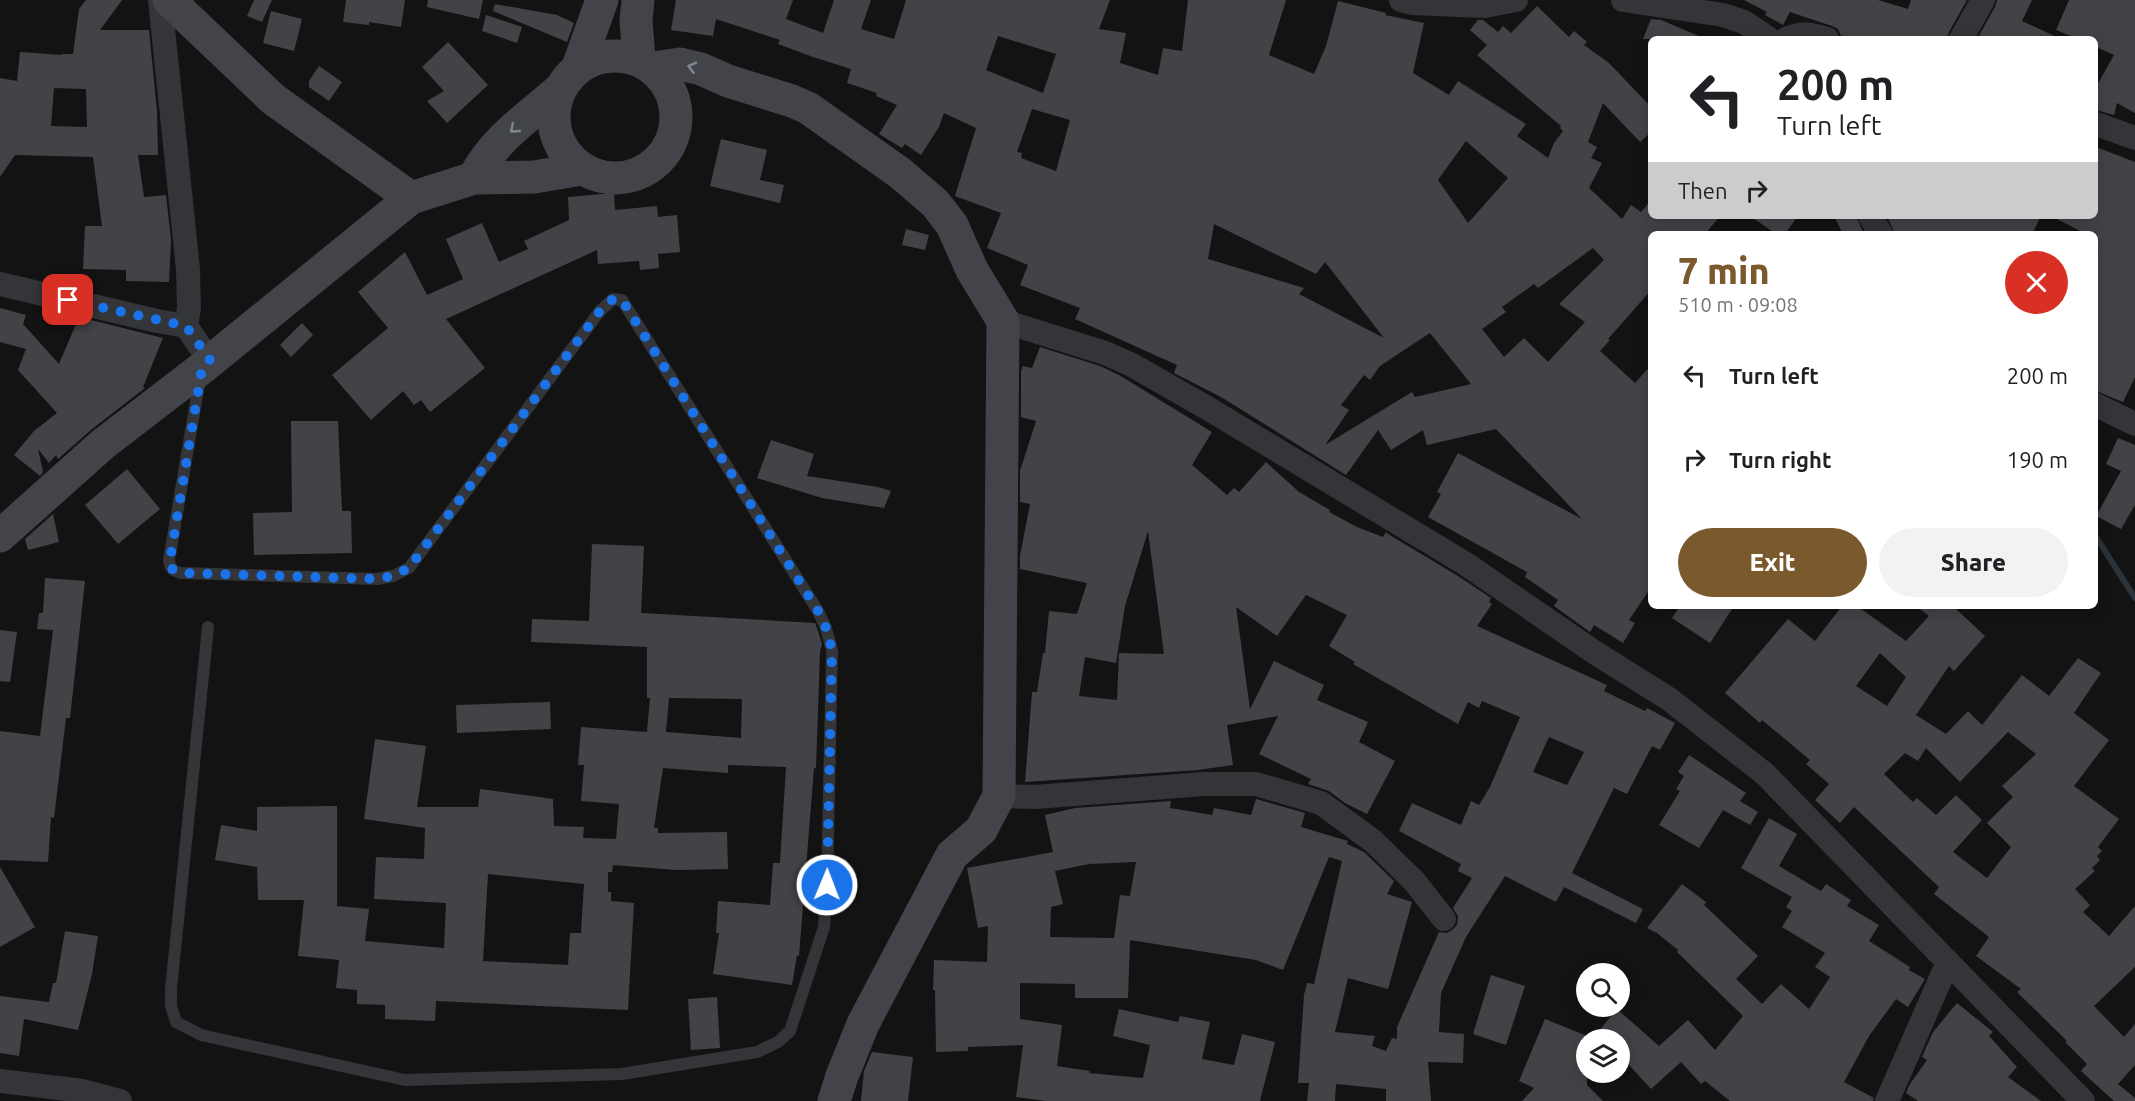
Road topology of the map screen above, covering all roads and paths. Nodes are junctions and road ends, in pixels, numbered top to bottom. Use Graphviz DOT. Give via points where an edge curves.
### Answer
graph roads {
  1 [pos="160,0"];
  2 [pos="169,0"];
  3 [pos="602,0"];
  4 [pos="638,0"];
  5 [pos="1401,0"];
  6 [pos="1516,0"];
  7 [pos="1623,0"];
  8 [pos="1983,0"];
  9 [pos="1764,36"];
  10 [pos="1793,36"];
  11 [pos="1817,36"];
  12 [pos="1963,36"];
  13 [pos="646,64"];
  14 [pos="568,79"];
  15 [pos="728,81"];
  16 [pos="677,111"];
  17 [pos="2098,125"];
  18 [pos="2135,138"];
  19 [pos="582,169"];
  20 [pos="474,178"];
  21 [pos="411,198"];
  22 [pos="0,284"];
  23 [pos="1003,321"];
  24 [pos="186,326"];
  25 [pos="206,364"];
  26 [pos="2098,406"];
  27 [pos="2135,424"];
  28 [pos="0,536"];
  29 [pos="208,627"];
  30 [pos="999,796"];
  31 [pos="1444,919"];
  32 [pos="1948,962"];
  33 [pos="0,1081"];
  34 [pos="120,1101"];
  35 [pos="834,1101"];
  36 [pos="1887,1101"];
  37 [pos="2083,1101"];
  1 -- 24 [label="street" via="189,269"];
  2 -- 21 [label="main road" via="273,99"];
  3 -- 14 [label="main road"];
  4 -- 13 [label="main road" via="636,20"];
  5 -- 6 [label="street" via="1485,6"];
  7 -- 9 [label="street" via="1723,15 1744,22"];
  8 -- 12 [label="street"];
  10 -- 11 [label="street"];
  13 -- 14 [label="main road" via="618,55 597,58"];
  15 -- 13 [label="main road, one-way" via="680,64"];
  13 -- 16 [label="main road" via="669,88"];
  14 -- 19 [label="main road" via="553,113 556,135 566,154"];
  14 -- 20 [label="main road, one-way" via="492,148"];
  15 -- 16 [label="main road"];
  15 -- 23 [label="main road" via="808,108 915,184 952,225 972,270"];
  16 -- 19 [label="main road" via="670,144 647,169 615,178"];
  17 -- 18 [label="street"];
  19 -- 20 [label="main road" via="534,177"];
  20 -- 21 [label="main road"];
  21 -- 25 [label="main road"];
  22 -- 24 [label="street"];
  23 -- 30 [label="main road"];
  23 -- 32 [label="street" via="1132,365 1466,564 1669,699 1765,774"];
  24 -- 25 [label="street"];
  25 -- 28 [label="main road" via="103,444"];
  25 -- 29 [label="lane" via="170,566 181,573 377,579 409,568 600,311 613,299 622,300 818,611 832,650 824,927 790,1030 778,1042 757,1052 622,1074 405,1080 201,1035 176,1022 171,989"];
  26 -- 27 [label="street"];
  30 -- 31 [label="street" via="1256,784 1321,803 1374,841 1414,881"];
  30 -- 35 [label="main road" via="981,830 952,855 863,1024"];
  32 -- 36 [label="street"];
  32 -- 37 [label="street"];
  33 -- 34 [label="street" via="83,1091"];
}
